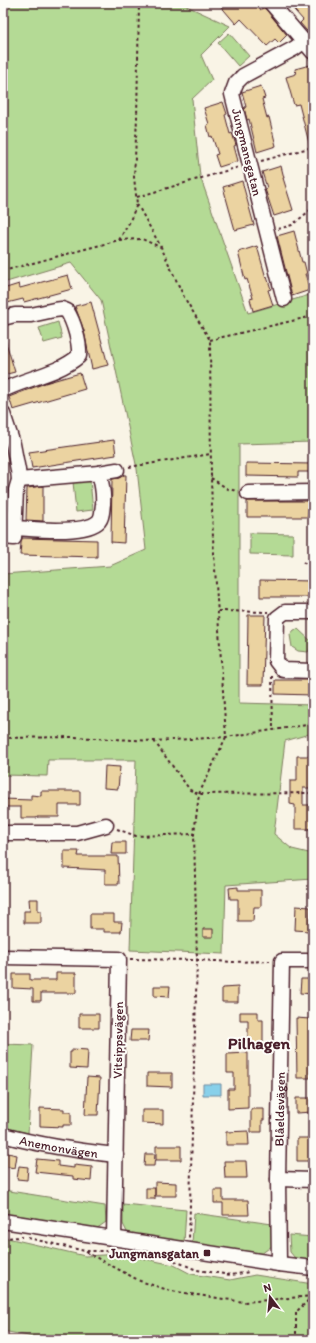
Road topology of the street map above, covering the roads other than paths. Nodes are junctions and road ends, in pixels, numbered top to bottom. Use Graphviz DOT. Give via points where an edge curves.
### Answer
graph roads {
  1 [pos="271,3"];
  2 [pos="309,46"];
  3 [pos="284,299"];
  4 [pos="3,318"];
  5 [pos="3,390"];
  6 [pos="3,414"];
  7 [pos="117,470"];
  8 [pos="98,473"];
  9 [pos="19,480"];
  10 [pos="313,492"];
  11 [pos="248,493"];
  12 [pos="14,528"];
  13 [pos="3,538"];
  14 [pos="313,612"];
  15 [pos="313,671"];
  16 [pos="106,825"];
  17 [pos="3,833"];
  18 [pos="3,957"];
  19 [pos="313,961"];
  20 [pos="3,1135"];
  21 [pos="116,1155"];
  22 [pos="278,1179"];
  23 [pos="313,1180"];
  24 [pos="3,1221"];
  25 [pos="113,1244"];
  26 [pos="279,1264"];
  27 [pos="313,1268"];
  1 -- 2 [label="street, Jungmansgatan"];
  2 -- 3 [label="street, Jungmansgatan" via="295,48 243,76 236,83 232,94"];
  4 -- 5 [label="street" via="62,309 67,311 80,349 79,356 74,361"];
  6 -- 9 [label="street" via="13,444"];
  7 -- 8 [label="street"];
  8 -- 9 [label="street"];
  8 -- 12 [label="street" via="104,495 102,515 99,521 90,527 76,530"];
  9 -- 12 [label="street"];
  10 -- 11 [label="street"];
  12 -- 13 [label="street" via="14,538"];
  14 -- 15 [label="street" via="285,612 277,618 276,661 283,670"];
  16 -- 17 [label="street" via="77,833"];
  18 -- 21 [label="street, Vitsippsvägen" via="119,959"];
  19 -- 22 [label="street, Blåeldsvägen" via="282,961"];
  20 -- 21 [label="street, Anemonvägen"];
  21 -- 25 [label="street, Vitsippsvägen"];
  22 -- 23 [label="street"];
  22 -- 26 [label="street, Blåeldsvägen"];
  24 -- 25 [label="street"];
  25 -- 26 [label="street" via="188,1250"];
  26 -- 27 [label="street"];
}
